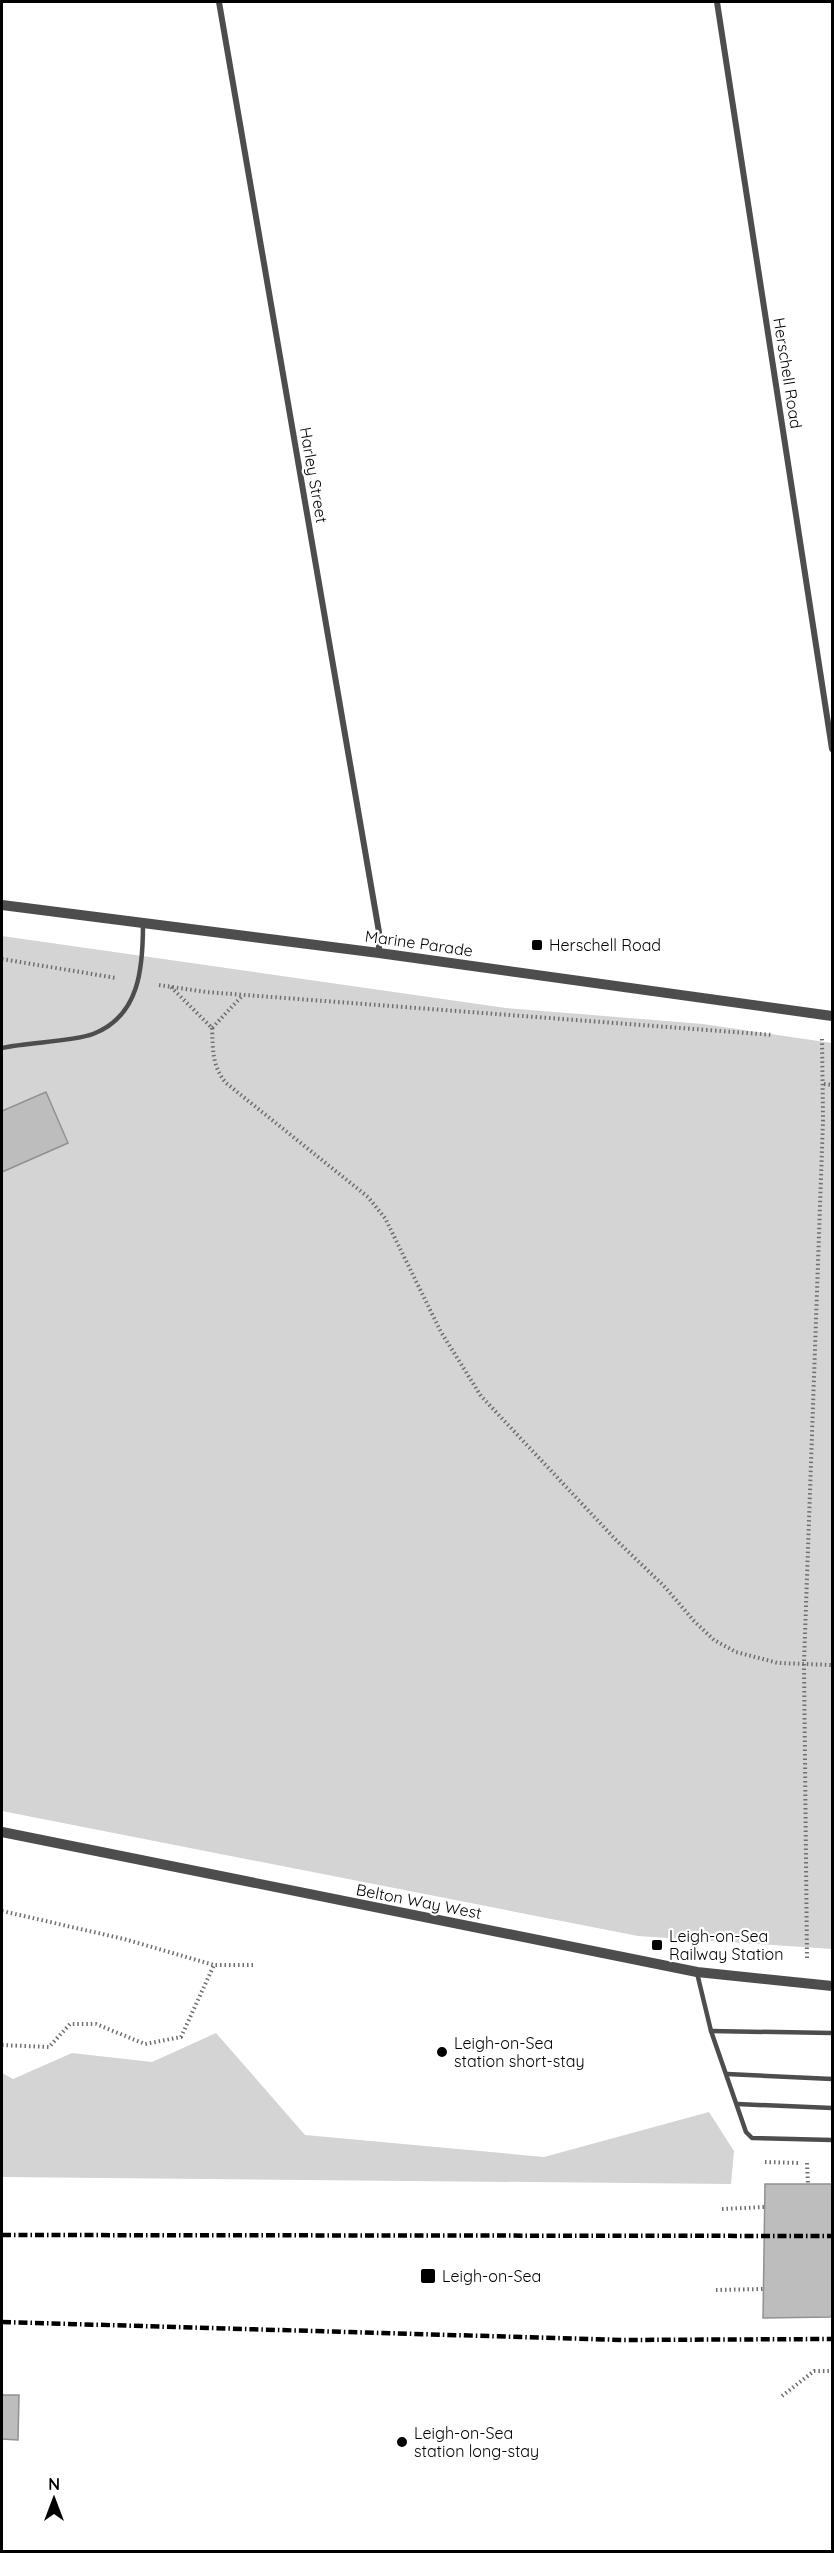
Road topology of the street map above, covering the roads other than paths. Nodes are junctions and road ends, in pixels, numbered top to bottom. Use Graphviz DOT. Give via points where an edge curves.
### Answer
graph roads {
  1 [pos="219,2"];
  2 [pos="717,2"];
  3 [pos="832,749"];
  4 [pos="2,905"];
  5 [pos="143,924"];
  6 [pos="380,953"];
  7 [pos="832,1016"];
  8 [pos="2,1048"];
  9 [pos="2,1832"];
  10 [pos="697,1972"];
  11 [pos="832,1986"];
  12 [pos="711,2031"];
  13 [pos="832,2033"];
  14 [pos="727,2074"];
  15 [pos="832,2079"];
  16 [pos="736,2104"];
  17 [pos="832,2108"];
  18 [pos="832,2140"];
  1 -- 6 [label="street, Harley Street"];
  2 -- 3 [label="street, Herschell Road"];
  4 -- 5 [label="street, Marine Parade"];
  5 -- 6 [label="street, Marine Parade"];
  5 -- 8 [label="lane" via="142,964 134,998 108,1026 92,1035"];
  6 -- 7 [label="street, Marine Parade"];
  9 -- 10 [label="street, Belton Way West"];
  10 -- 11 [label="street, Belton Way West"];
  10 -- 12 [label="lane"];
  12 -- 13 [label="lane"];
  12 -- 14 [label="lane"];
  14 -- 15 [label="lane"];
  14 -- 16 [label="lane"];
  16 -- 17 [label="lane"];
  16 -- 18 [label="lane" via="752,2138"];
}
